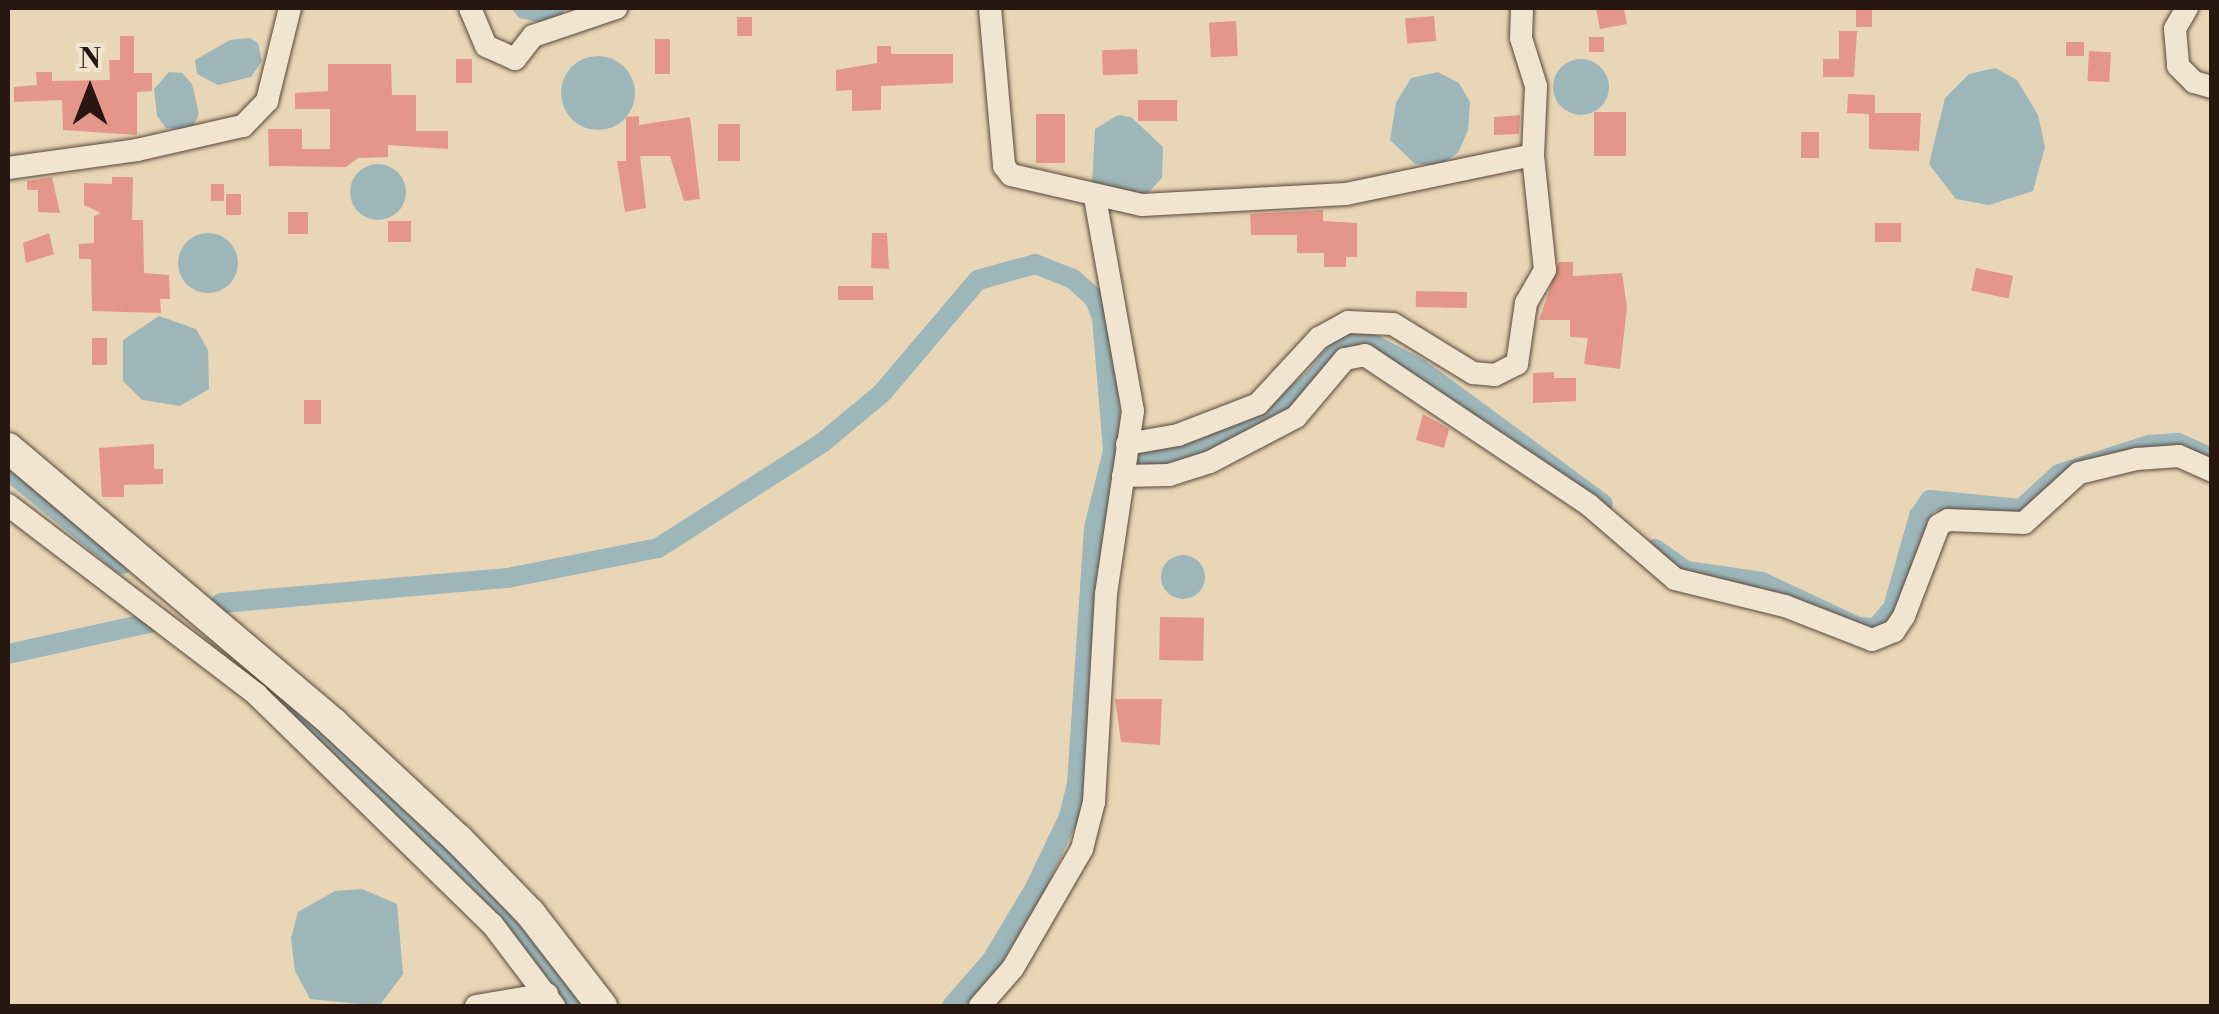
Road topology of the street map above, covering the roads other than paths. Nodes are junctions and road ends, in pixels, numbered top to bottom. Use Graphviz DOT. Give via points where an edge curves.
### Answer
graph roads {
  1 [pos="290,8"];
  2 [pos="470,8"];
  3 [pos="616,8"];
  4 [pos="990,8"];
  5 [pos="1522,8"];
  6 [pos="2187,8"];
  7 [pos="2212,87"];
  8 [pos="1533,155"];
  9 [pos="8,168"];
  10 [pos="1094,198"];
  11 [pos="1127,444"];
  12 [pos="8,448"];
  13 [pos="2212,471"];
  14 [pos="1123,476"];
  15 [pos="8,505"];
  16 [pos="550,1000"];
  17 [pos="476,1006"];
  18 [pos="602,1006"];
  19 [pos="980,1006"];
  1 -- 9 [label="street" via="267,101 243,126"];
  2 -- 3 [label="street" via="486,46 515,59 533,36"];
  4 -- 10 [label="street" via="1004,166 1019,182"];
  5 -- 8 [label="street" via="1521,38 1536,86"];
  6 -- 7 [label="street" via="2175,29 2178,66 2194,82"];
  8 -- 10 [label="street" via="1346,194 1142,205"];
  8 -- 11 [label="street" via="1545,270 1526,303 1516,364 1496,375 1473,373 1394,324 1348,322 1319,338 1258,404 1178,434"];
  10 -- 11 [label="street" via="1131,383"];
  11 -- 14 [label="street"];
  12 -- 18 [label="street" via="333,723 458,839 530,913"];
  13 -- 14 [label="street" via="2178,456 2137,459 2079,473 2024,523 1948,520 1939,525 1904,616 1894,630 1872,640 1785,606 1675,579 1588,505 1365,355 1344,359 1296,417 1210,462 1170,475"];
  14 -- 19 [label="street" via="1088,827 1013,968"];
  15 -- 16 [label="street" via="257,695 492,924"];
  16 -- 17 [label="street"];
}
